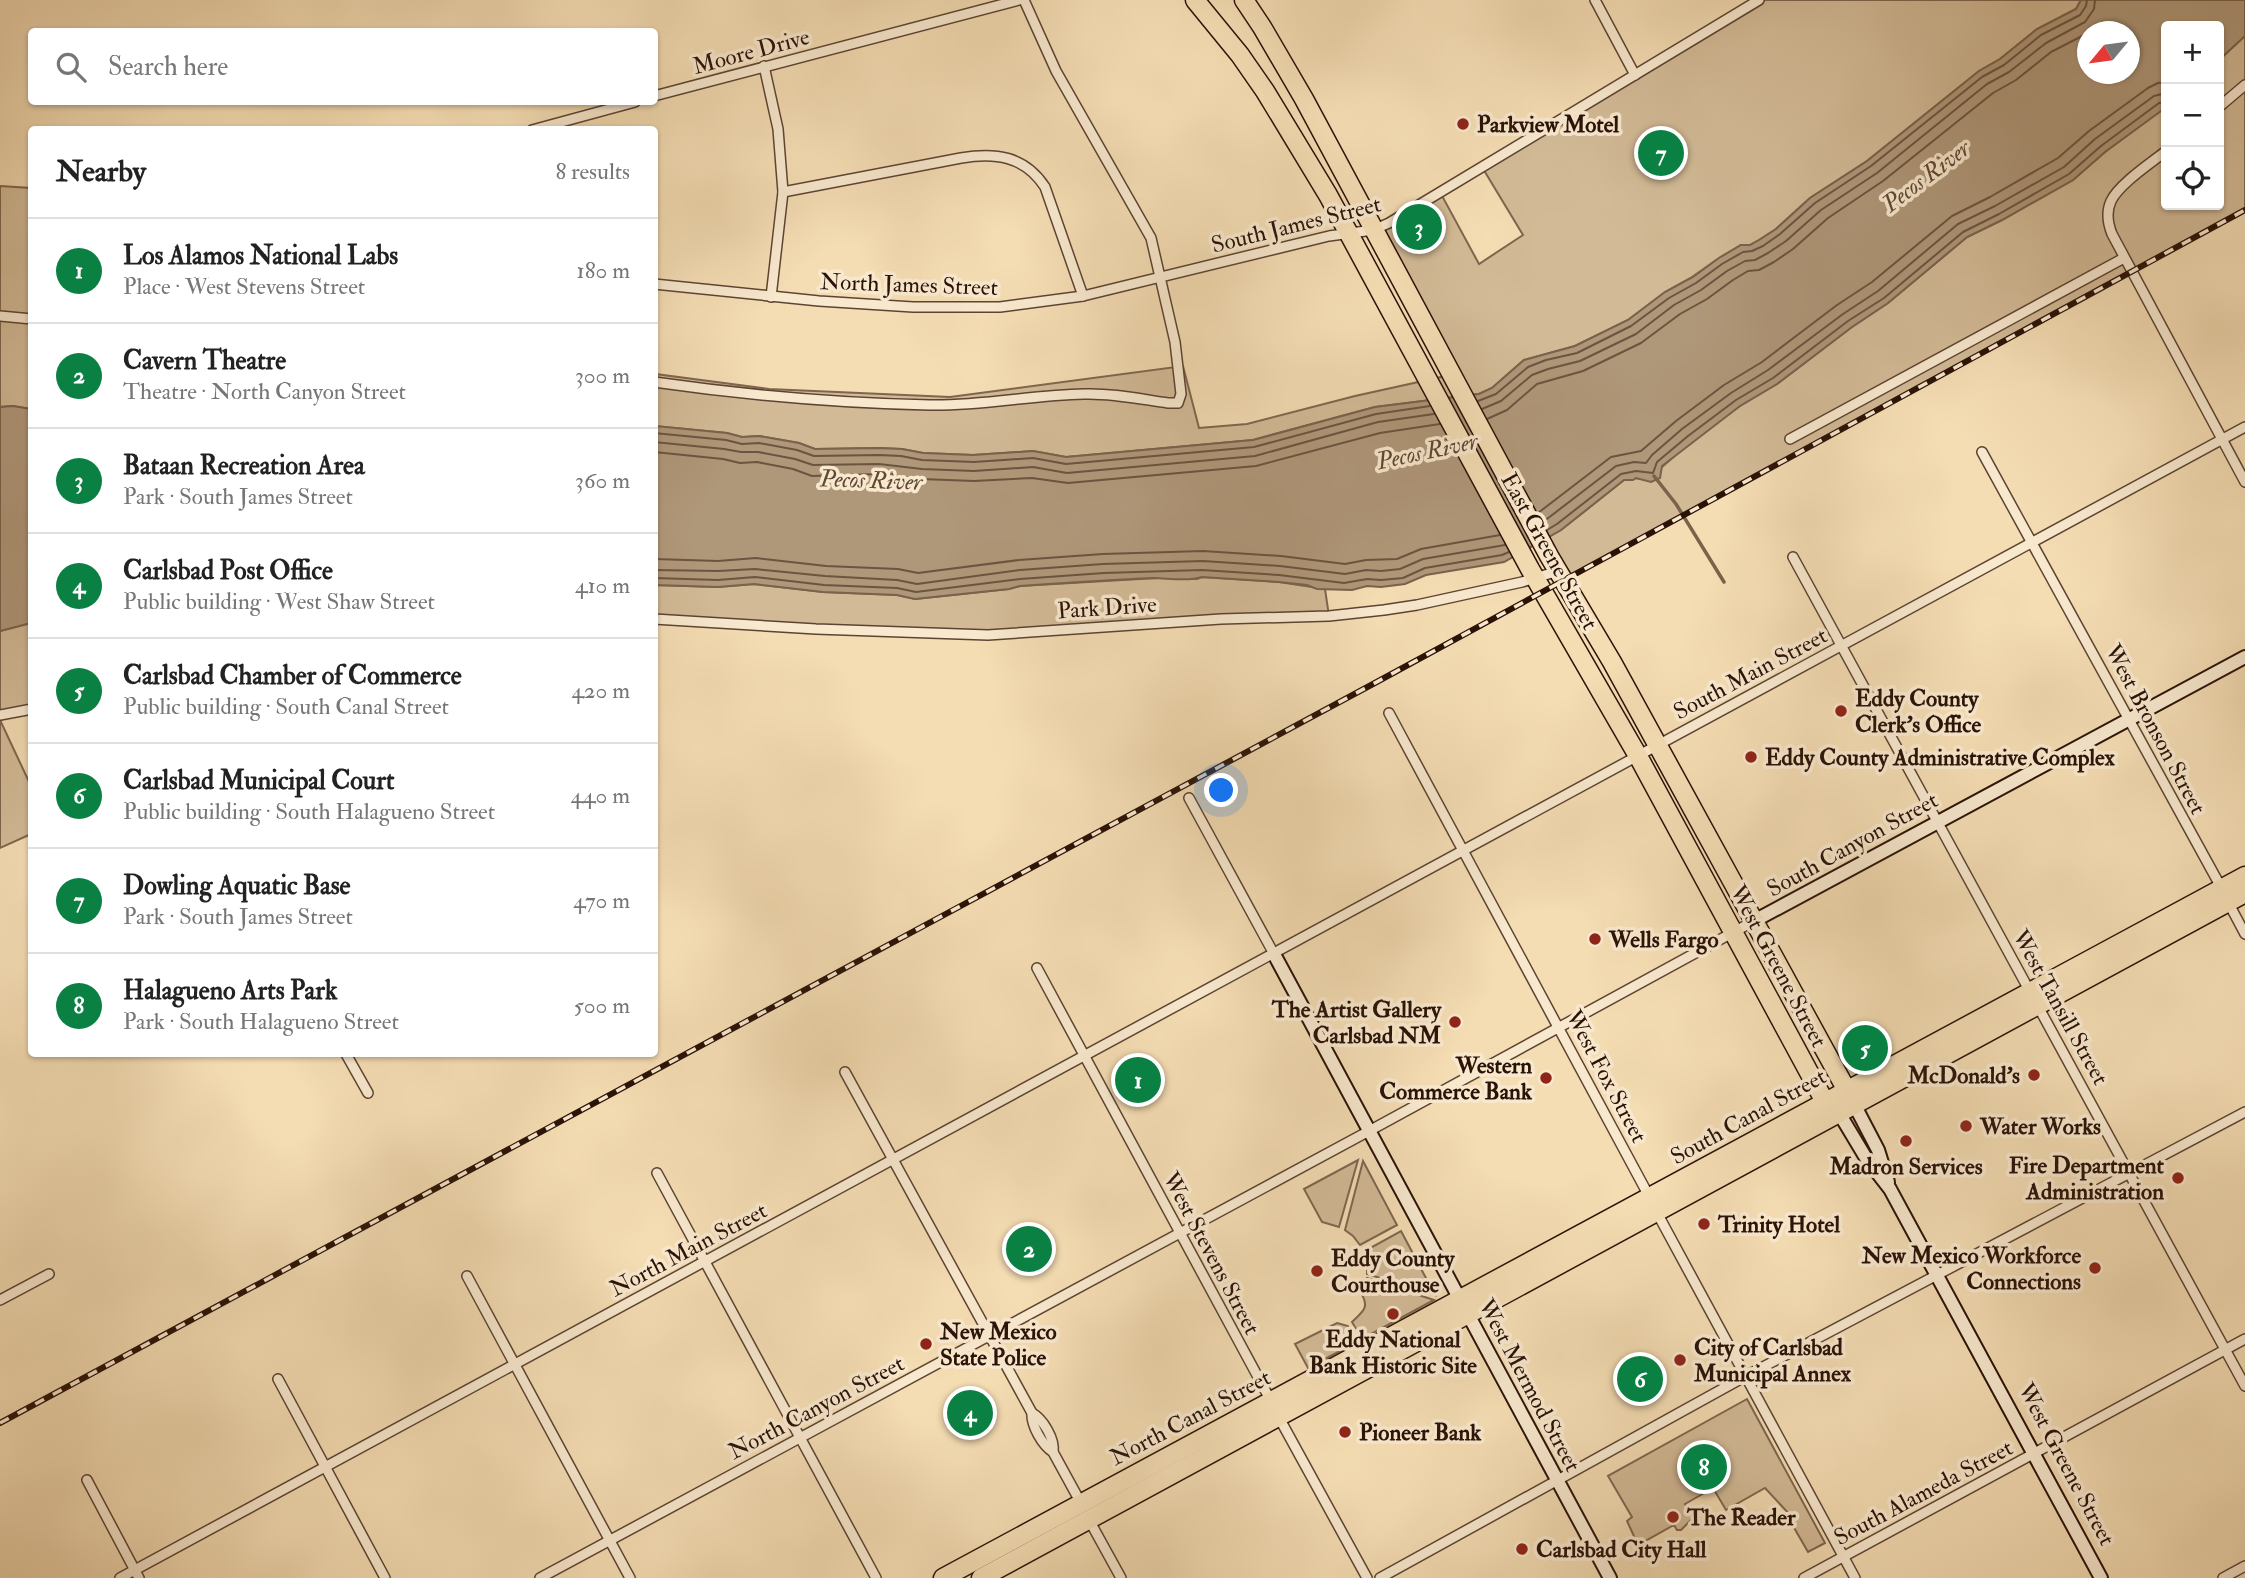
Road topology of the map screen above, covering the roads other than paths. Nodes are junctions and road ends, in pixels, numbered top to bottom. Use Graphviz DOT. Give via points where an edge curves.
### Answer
graph roads {
  1 [pos="1021,0"];
  2 [pos="1195,0"];
  3 [pos="1244,0"];
  4 [pos="1595,0"];
  5 [pos="1759,0"];
  6 [pos="764,66"];
  7 [pos="1635,75"];
  8 [pos="2245,85"];
  9 [pos="658,95"];
  10 [pos="1304,99"];
  11 [pos="2224,103"];
  12 [pos="624,105"];
  13 [pos="1279,112"];
  14 [pos="547,126"];
  15 [pos="2161,155"];
  16 [pos="783,192"];
  17 [pos="1373,230"];
  18 [pos="1349,233"];
  19 [pos="2124,258"];
  20 [pos="1160,278"];
  21 [pos="658,284"];
  22 [pos="1083,296"];
  23 [pos="772,297"];
  24 [pos="0,316"];
  25 [pos="28,318"];
  26 [pos="658,382"];
  27 [pos="2245,427"];
  28 [pos="1790,439"];
  29 [pos="2222,439"];
  30 [pos="1982,452"];
  31 [pos="2245,482"];
  32 [pos="2032,543"];
  33 [pos="1793,557"];
  34 [pos="1530,570"];
  35 [pos="1558,571"];
  36 [pos="658,619"];
  37 [pos="1841,646"];
  38 [pos="2245,656"];
  39 [pos="28,710"];
  40 [pos="1389,713"];
  41 [pos="0,715"];
  42 [pos="2129,720"];
  43 [pos="1658,745"];
  44 [pos="1638,756"];
  45 [pos="1189,798"];
  46 [pos="1937,821"];
  47 [pos="1464,851"];
  48 [pos="2245,876"];
  49 [pos="2245,893"];
  50 [pos="2225,895"];
  51 [pos="1754,920"];
  52 [pos="1733,932"];
  53 [pos="2245,934"];
  54 [pos="1274,954"];
  55 [pos="1037,968"];
  56 [pos="2034,998"];
  57 [pos="1559,1026"];
  58 [pos="1085,1056"];
  59 [pos="348,1057"];
  60 [pos="845,1072"];
  61 [pos="368,1093"];
  62 [pos="1841,1102"];
  63 [pos="2245,1112"];
  64 [pos="1369,1131"];
  65 [pos="894,1160"];
  66 [pos="657,1173"];
  67 [pos="2130,1174"];
  68 [pos="1653,1205"];
  69 [pos="1180,1233"];
  70 [pos="705,1261"];
  71 [pos="49,1274"];
  72 [pos="467,1276"];
  73 [pos="1937,1276"];
  74 [pos="0,1300"];
  75 [pos="1464,1307"];
  76 [pos="990,1336"];
  77 [pos="2245,1339"];
  78 [pos="2225,1350"];
  79 [pos="514,1364"];
  80 [pos="1746,1376"];
  81 [pos="278,1379"];
  82 [pos="2245,1387"];
  83 [pos="1275,1409"];
  84 [pos="800,1437"];
  85 [pos="2034,1454"];
  86 [pos="325,1467"];
  87 [pos="87,1480"];
  88 [pos="1557,1480"];
  89 [pos="1085,1512"];
  90 [pos="610,1541"];
  91 [pos="1844,1557"];
  92 [pos="2245,1566"];
  93 [pos="137,1574"];
  94 [pos="120,1578"];
  95 [pos="385,1578"];
  96 [pos="540,1578"];
  97 [pos="630,1578"];
  98 [pos="876,1578"];
  99 [pos="943,1578"];
  100 [pos="981,1578"];
  101 [pos="1121,1578"];
  102 [pos="1367,1578"];
  103 [pos="1380,1578"];
  104 [pos="1610,1578"];
  105 [pos="1804,1578"];
  106 [pos="1855,1578"];
  107 [pos="2101,1578"];
  108 [pos="2223,1578"];
  1 -- 6 [label="street, Moore Drive"];
  1 -- 20 [label="street" via="1152,239"];
  2 -- 13 [label="highway, East Greene Street"];
  3 -- 10 [label="highway, East Greene Street"];
  4 -- 7 [label="street"];
  5 -- 7 [label="street, South James Street"];
  6 -- 9 [label="street, Moore Drive"];
  6 -- 16 [label="street" via="778,129"];
  7 -- 17 [label="street, South James Street"];
  8 -- 11 [label="street"];
  10 -- 13 [label="highway"];
  10 -- 17 [label="highway, East Greene Street"];
  12 -- 14 [label="street"];
  13 -- 18 [label="highway, East Greene Street"];
  15 -- 19 [label="street" via="2110,202 2108,221"];
  16 -- 22 [label="street" via="978,155 1003,156 1027,167 1045,187"];
  16 -- 23 [label="street"];
  17 -- 18 [label="street, South James Street"];
  17 -- 35 [label="highway, East Greene Street"];
  18 -- 20 [label="street, South James Street"];
  18 -- 34 [label="highway, East Greene Street"];
  19 -- 28 [label="street"];
  19 -- 29 [label="street"];
  20 -- 22 [label="street, North James Street"];
  20 -- 26 [label="street" via="1179,368 1178,403 1084,394 932,405"];
  21 -- 23 [label="street, North James Street"];
  22 -- 23 [label="street, North James Street" via="957,308"];
  24 -- 25 [label="street"];
  27 -- 29 [label="street, South Main Street"];
  29 -- 31 [label="street"];
  29 -- 32 [label="street, South Main Street"];
  30 -- 32 [label="street, West Bronson Street"];
  32 -- 37 [label="street, South Main Street"];
  32 -- 42 [label="street, West Bronson Street"];
  33 -- 37 [label="street, West Tansill Street"];
  34 -- 35 [label="street, Park Drive"];
  34 -- 36 [label="street, Park Drive" via="1417,605 1359,613 988,635"];
  34 -- 44 [label="highway, East Greene Street"];
  35 -- 43 [label="highway, East Greene Street"];
  37 -- 43 [label="street, South Main Street"];
  37 -- 46 [label="street, West Tansill Street"];
  38 -- 42 [label="street, South Canyon Street"];
  39 -- 41 [label="street"];
  40 -- 47 [label="street, West Fox Street"];
  42 -- 46 [label="street, South Canyon Street"];
  42 -- 50 [label="street, West Bronson Street"];
  43 -- 44 [label="street, South Main Street"];
  43 -- 51 [label="highway, West Greene Street"];
  44 -- 47 [label="street, South Main Street"];
  44 -- 52 [label="highway, West Greene Street"];
  45 -- 54 [label="street"];
  46 -- 51 [label="street, South Canyon Street"];
  46 -- 56 [label="street, West Tansill Street"];
  47 -- 54 [label="street, South Main Street"];
  47 -- 57 [label="street, West Fox Street"];
  48 -- 50 [label="highway, South Canal Street"];
  49 -- 50 [label="highway, South Canal Street"];
  50 -- 53 [label="street, West Bronson Street"];
  50 -- 56 [label="highway, South Canal Street"];
  51 -- 52 [label="street, South Canyon Street"];
  51 -- 62 [label="highway, West Greene Street"];
  52 -- 57 [label="street, South Canyon Street"];
  52 -- 62 [label="highway, West Greene Street"];
  54 -- 58 [label="street, North Main Street"];
  54 -- 64 [label="street, West Mermod Street"];
  55 -- 58 [label="street, West Stevens Street"];
  56 -- 62 [label="highway, South Canal Street"];
  56 -- 67 [label="street, West Tansill Street"];
  57 -- 64 [label="street, South Canyon Street"];
  57 -- 68 [label="street, West Fox Street"];
  58 -- 65 [label="street, North Main Street"];
  58 -- 69 [label="street, West Stevens Street"];
  59 -- 61 [label="street"];
  60 -- 65 [label="street"];
  62 -- 68 [label="highway, South Canal Street"];
  62 -- 73 [label="street, West Greene Street" via="1878,1150 1890,1189"];
  63 -- 67 [label="street"];
  64 -- 69 [label="street, North Canyon Street"];
  64 -- 75 [label="street, West Mermod Street"];
  65 -- 70 [label="street, North Main Street"];
  65 -- 76 [label="street"];
  66 -- 70 [label="street"];
  67 -- 73 [label="street"];
  67 -- 78 [label="street, West Tansill Street"];
  68 -- 75 [label="highway, South Canal Street"];
  68 -- 80 [label="street, West Fox Street"];
  69 -- 76 [label="street, North Canyon Street"];
  69 -- 83 [label="street, West Stevens Street"];
  70 -- 79 [label="street, North Main Street"];
  70 -- 84 [label="street"];
  71 -- 74 [label="street"];
  72 -- 79 [label="street"];
  73 -- 80 [label="street"];
  73 -- 85 [label="street, West Greene Street"];
  75 -- 83 [label="highway, North Canal Street"];
  75 -- 88 [label="street, West Mermod Street"];
  76 -- 84 [label="street, North Canyon Street"];
  76 -- 89 [label="street" via="1032,1413 1048,1432 1053,1452"];
  77 -- 78 [label="street, South Alameda Street"];
  78 -- 82 [label="street, West Tansill Street"];
  78 -- 85 [label="street, South Alameda Street"];
  79 -- 86 [label="street, North Main Street"];
  79 -- 90 [label="street"];
  80 -- 88 [label="street"];
  80 -- 91 [label="street, West Fox Street"];
  81 -- 86 [label="street"];
  83 -- 89 [label="highway, North Canal Street"];
  83 -- 102 [label="street, West Stevens Street"];
  84 -- 90 [label="street, North Canyon Street"];
  84 -- 98 [label="street"];
  85 -- 91 [label="street, South Alameda Street"];
  85 -- 107 [label="street, West Greene Street"];
  86 -- 93 [label="street, North Main Street"];
  86 -- 95 [label="street"];
  87 -- 93 [label="street"];
  88 -- 103 [label="street"];
  88 -- 104 [label="street, West Mermod Street"];
  89 -- 99 [label="highway, North Canal Street"];
  89 -- 100 [label="highway, North Canal Street"];
  89 -- 101 [label="street"];
  90 -- 96 [label="street, North Canyon Street"];
  90 -- 97 [label="street"];
  91 -- 105 [label="street, South Alameda Street"];
  91 -- 106 [label="street, West Fox Street"];
  92 -- 108 [label="street"];
  93 -- 94 [label="street, North Main Street"];
}
